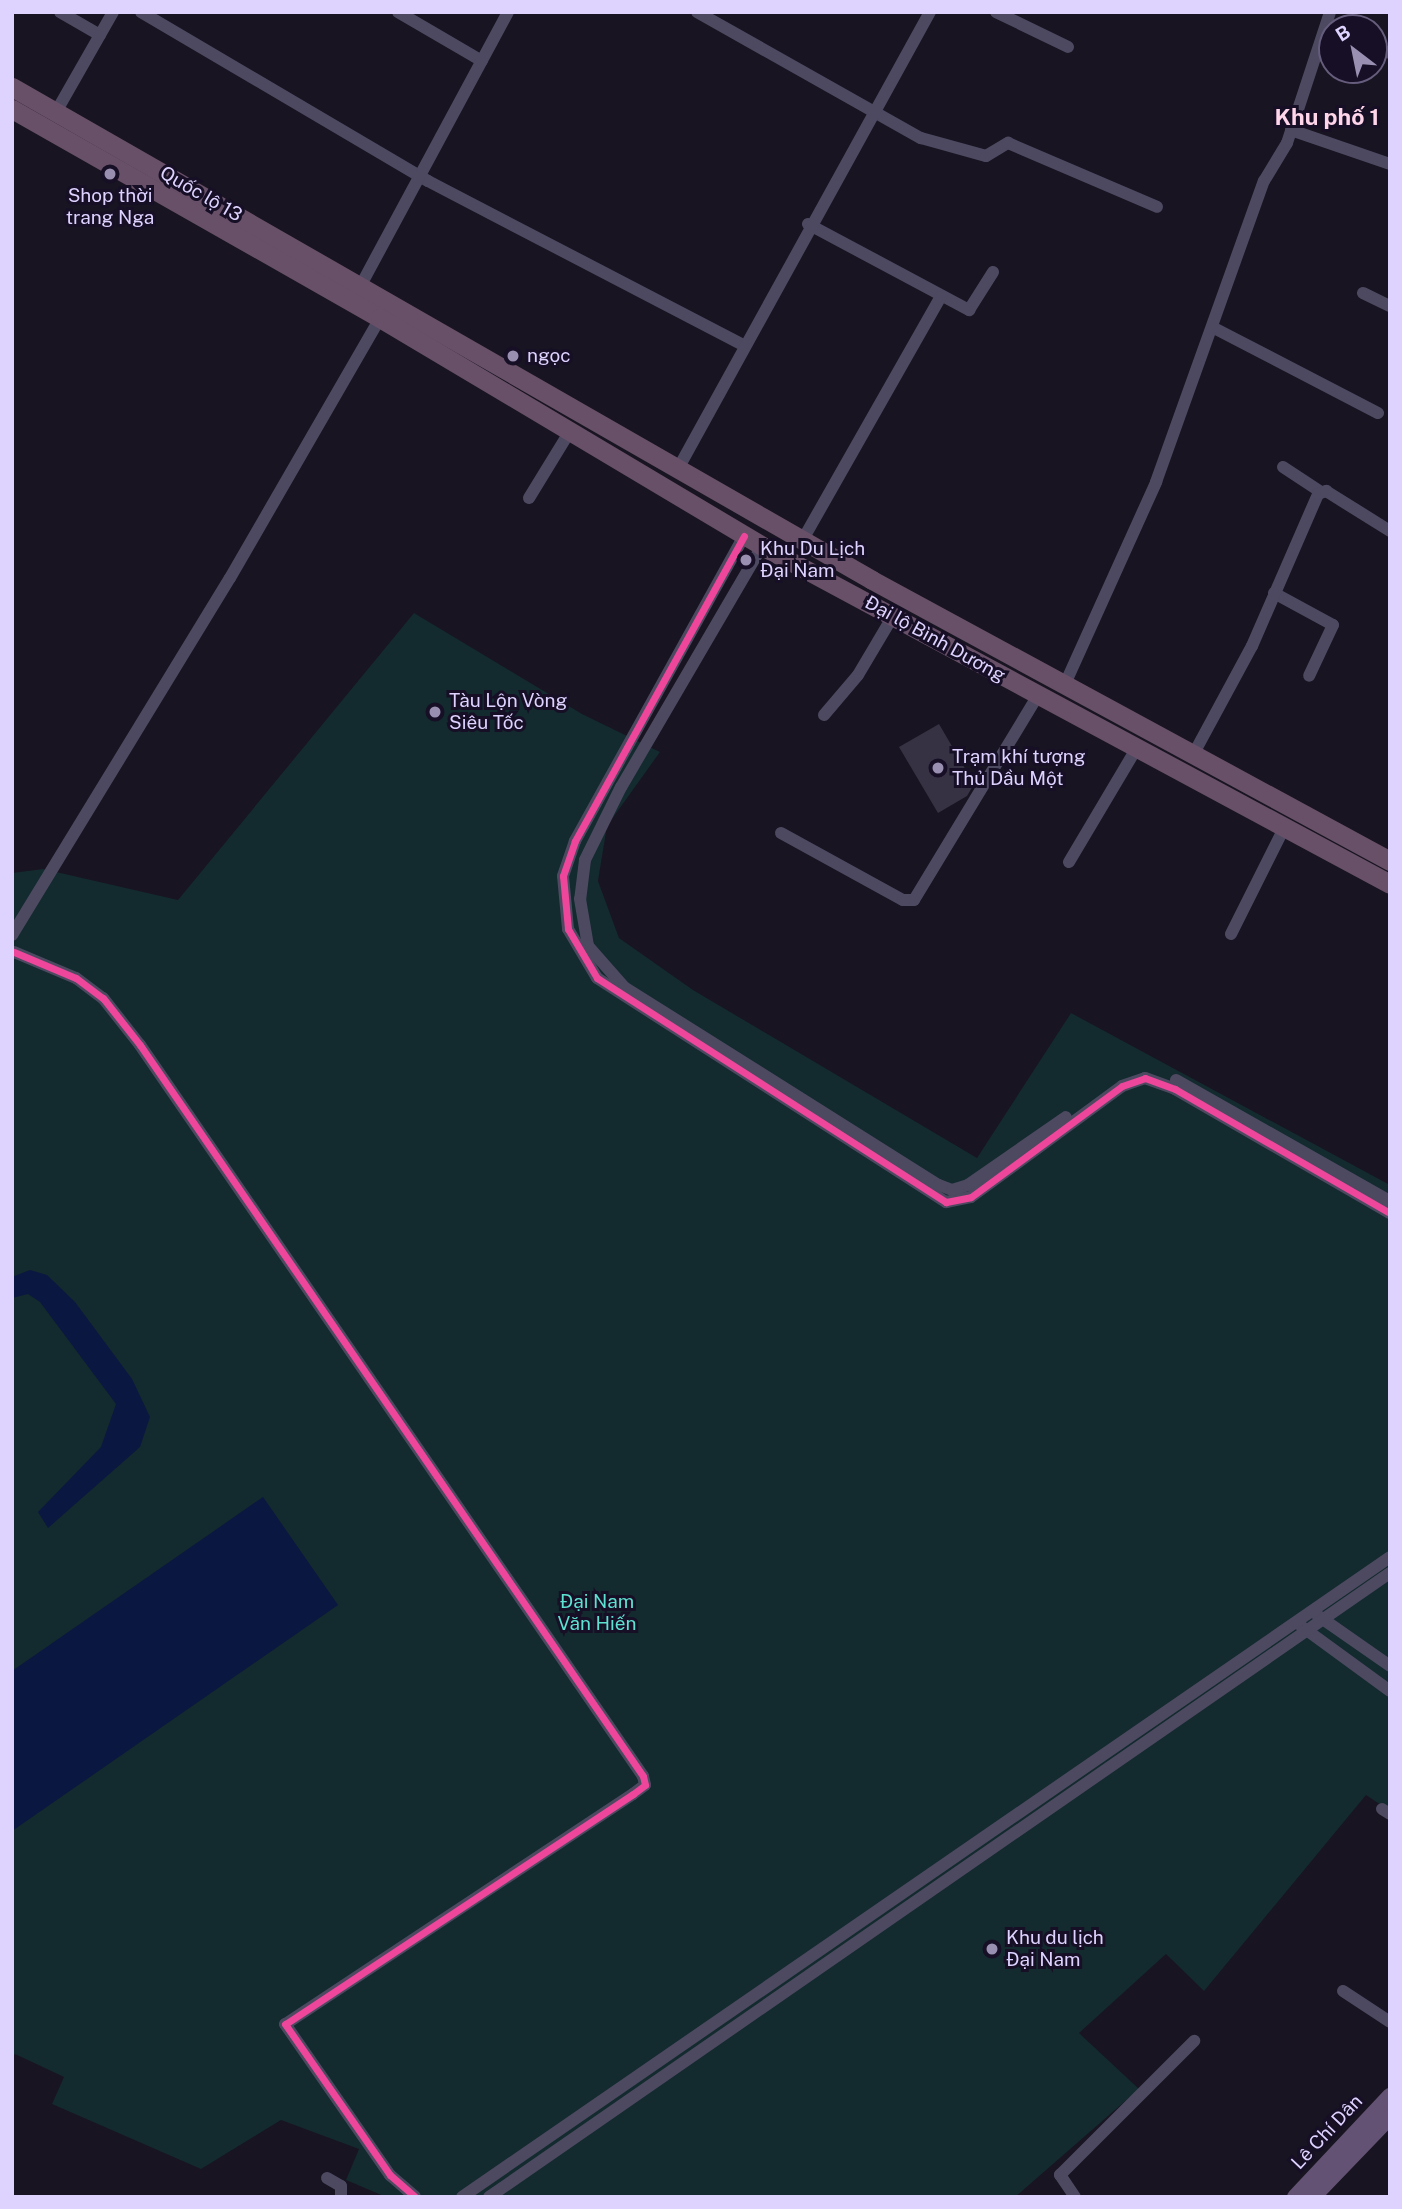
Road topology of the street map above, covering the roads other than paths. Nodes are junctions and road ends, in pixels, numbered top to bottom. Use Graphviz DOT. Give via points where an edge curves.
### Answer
graph roads {
  1 [pos="60,12"];
  2 [pos="113,12"];
  3 [pos="141,12"];
  4 [pos="398,12"];
  5 [pos="508,12"];
  6 [pos="697,12"];
  7 [pos="930,12"];
  8 [pos="996,12"];
  9 [pos="100,35"];
  10 [pos="1068,47"];
  11 [pos="1318,58"];
  12 [pos="482,61"];
  13 [pos="12,87"];
  14 [pos="12,109"];
  15 [pos="57,112"];
  16 [pos="871,112"];
  17 [pos="1291,130"];
  18 [pos="1390,164"];
  19 [pos="420,175"];
  20 [pos="1157,207"];
  21 [pos="808,224"];
  22 [pos="993,272"];
  23 [pos="356,293"];
  24 [pos="1363,293"];
  25 [pos="942,296"];
  26 [pos="1390,306"];
  27 [pos="385,310"];
  28 [pos="1212,327"];
  29 [pos="743,345"];
  30 [pos="1378,413"];
  31 [pos="570,431"];
  32 [pos="679,467"];
  33 [pos="1283,467"];
  34 [pos="1321,492"];
  35 [pos="529,498"];
  36 [pos="766,520"];
  37 [pos="1390,531"];
  38 [pos="802,541"];
  39 [pos="740,544"];
  40 [pos="757,554"];
  41 [pos="1275,593"];
  42 [pos="893,616"];
  43 [pos="1309,676"];
  44 [pos="1065,684"];
  45 [pos="1038,695"];
  46 [pos="824,715"];
  47 [pos="1136,749"];
  48 [pos="1193,755"];
  49 [pos="1284,828"];
  50 [pos="781,833"];
  51 [pos="1069,862"];
  52 [pos="1390,862"];
  53 [pos="1390,884"];
  54 [pos="1231,934"];
  55 [pos="12,935"];
  56 [pos="14,952"];
  57 [pos="1390,1200"];
  58 [pos="1390,1213"];
  59 [pos="1390,1557"];
  60 [pos="1390,1573"];
  61 [pos="1316,1614"];
  62 [pos="1300,1625"];
  63 [pos="1390,1666"];
  64 [pos="1390,1691"];
  65 [pos="1343,1991"];
  66 [pos="1390,2022"];
  67 [pos="1194,2040"];
  68 [pos="1390,2096"];
  69 [pos="1390,2117"];
  70 [pos="327,2178"];
  71 [pos="1316,2192"];
  72 [pos="341,2197"];
  73 [pos="415,2197"];
  74 [pos="462,2197"];
  75 [pos="489,2197"];
  76 [pos="1075,2197"];
  77 [pos="1295,2197"];
  1 -- 9 [label="street"];
  2 -- 9 [label="street"];
  3 -- 19 [label="street"];
  4 -- 12 [label="street"];
  5 -- 12 [label="street"];
  6 -- 16 [label="street"];
  7 -- 16 [label="street"];
  8 -- 10 [label="street"];
  9 -- 15 [label="street"];
  11 -- 17 [label="street"];
  12 -- 19 [label="street"];
  13 -- 15 [label="highway, Quốc lộ 13"];
  14 -- 23 [label="highway, Quốc lộ 13"];
  15 -- 23 [label="highway, Quốc lộ 13"];
  16 -- 20 [label="street" via="956,150 986,156 1008,143"];
  16 -- 21 [label="street"];
  17 -- 18 [label="street"];
  17 -- 28 [label="street" via="1264,181"];
  19 -- 23 [label="street"];
  19 -- 29 [label="street"];
  21 -- 25 [label="street"];
  21 -- 29 [label="street"];
  22 -- 25 [label="street" via="969,310"];
  23 -- 27 [label="highway, Quốc lộ 13"];
  24 -- 26 [label="street"];
  25 -- 38 [label="street"];
  27 -- 31 [label="highway, Đại lộ Bình Dương"];
  27 -- 32 [label="highway, Đại lộ Bình Dương"];
  27 -- 55 [label="street" via="216,601"];
  28 -- 30 [label="street"];
  28 -- 44 [label="street" via="1156,482"];
  29 -- 32 [label="street"];
  31 -- 35 [label="street"];
  31 -- 39 [label="highway, Đại lộ Bình Dương"];
  32 -- 36 [label="highway, Đại lộ Bình Dương"];
  33 -- 34 [label="street"];
  34 -- 37 [label="street"];
  34 -- 41 [label="street"];
  36 -- 38 [label="highway, Đại lộ Bình Dương"];
  36 -- 39 [label="highway"];
  36 -- 40 [label="highway"];
  38 -- 44 [label="highway, Đại lộ Bình Dương"];
  39 -- 40 [label="highway, Đại lộ Bình Dương"];
  39 -- 58 [label="street" via="575,842 563,876 574,948 603,985 946,1202 971,1197 1122,1086 1145,1078 1175,1089"];
  40 -- 42 [label="highway, Đại lộ Bình Dương"];
  40 -- 57 [label="street" via="621,787 585,860 580,918 589,946 612,978 952,1190 968,1185 1120,1078 1144,1069 1167,1075"];
  41 -- 43 [label="street" via="1333,625"];
  41 -- 48 [label="street"];
  42 -- 45 [label="highway, Đại lộ Bình Dương"];
  42 -- 46 [label="street" via="858,675"];
  44 -- 48 [label="highway, Đại lộ Bình Dương"];
  45 -- 47 [label="highway, Đại lộ Bình Dương"];
  45 -- 50 [label="street" via="914,900 903,900"];
  47 -- 49 [label="highway, Đại lộ Bình Dương"];
  47 -- 51 [label="street"];
  48 -- 52 [label="highway, Đại lộ Bình Dương"];
  49 -- 53 [label="highway, Đại lộ Bình Dương"];
  49 -- 54 [label="street"];
  56 -- 73 [label="street" via="76,978 103,998 140,1045 643,1776 645,1785 633,1794 285,2024 390,2175"];
  59 -- 61 [label="street"];
  60 -- 61 [label="street"];
  61 -- 62 [label="street"];
  61 -- 63 [label="street"];
  62 -- 64 [label="street"];
  62 -- 74 [label="street"];
  62 -- 75 [label="street"];
  65 -- 66 [label="street"];
  67 -- 76 [label="street" via="1060,2175"];
  68 -- 71 [label="main road, Lê Chí Dân"];
  69 -- 71 [label="main road, Lê Chí Dân"];
  70 -- 72 [label="street" via="341,2186"];
  71 -- 77 [label="main road, Lê Chí Dân"];
}
